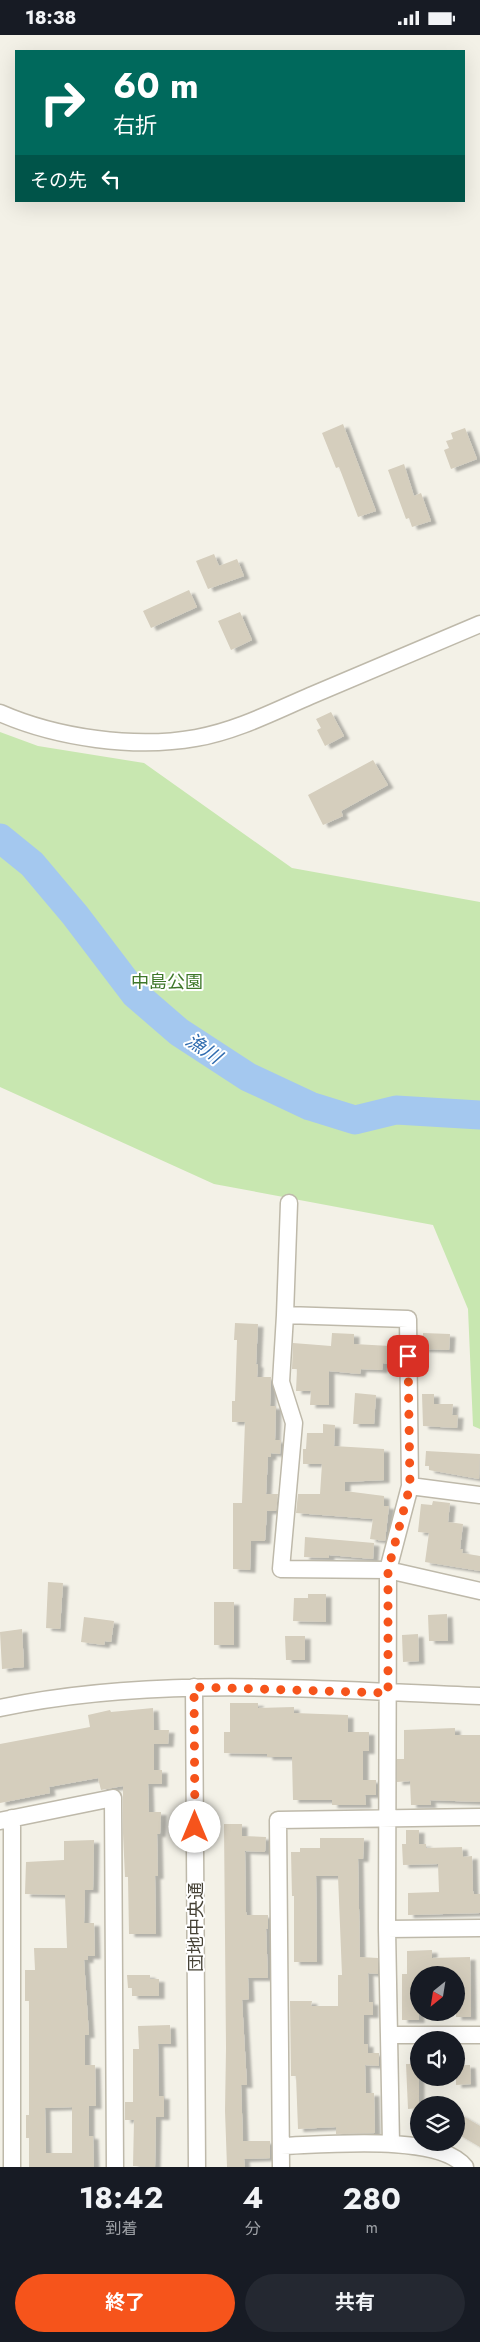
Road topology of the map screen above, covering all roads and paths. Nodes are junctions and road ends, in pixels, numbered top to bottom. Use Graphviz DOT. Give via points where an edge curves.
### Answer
graph roads {
  1 [pos="480,624"];
  2 [pos="0,713"];
  3 [pos="289,1203"];
  4 [pos="284,1315"];
  5 [pos="410,1486"];
  6 [pos="480,1495"];
  7 [pos="388,1570"];
  8 [pos="480,1591"];
  9 [pos="194,1687"];
  10 [pos="388,1693"];
  11 [pos="480,1696"];
  12 [pos="0,1709"];
  13 [pos="480,1817"];
  14 [pos="388,1818"];
  15 [pos="6,1819"];
  16 [pos="480,1928"];
  17 [pos="387,1929"];
  18 [pos="390,2035"];
  19 [pos="480,2035"];
  20 [pos="391,2144"];
  21 [pos="281,2146"];
  22 [pos="12,2167"];
  23 [pos="115,2167"];
  24 [pos="198,2167"];
  25 [pos="281,2167"];
  26 [pos="465,2167"];
  1 -- 2 [label="street" via="239,727 195,738 154,743 102,739 53,730"];
  3 -- 4 [label="street"];
  4 -- 5 [label="street" via="408,1319"];
  4 -- 7 [label="street" via="281,1381 294,1423 281,1569"];
  5 -- 6 [label="street"];
  5 -- 7 [label="street"];
  7 -- 8 [label="street"];
  7 -- 10 [label="street"];
  9 -- 10 [label="street"];
  9 -- 12 [label="street" via="153,1687"];
  9 -- 24 [label="street, 団地中央通"];
  10 -- 11 [label="street"];
  10 -- 14 [label="street"];
  13 -- 14 [label="street"];
  14 -- 17 [label="street"];
  14 -- 21 [label="street" via="278,1820"];
  15 -- 22 [label="street"];
  15 -- 23 [label="street" via="113,1798"];
  16 -- 17 [label="street"];
  17 -- 18 [label="street"];
  18 -- 19 [label="street"];
  18 -- 20 [label="street"];
  20 -- 21 [label="street"];
  20 -- 26 [label="street" via="441,2150 454,2156"];
  21 -- 25 [label="street"];
}
